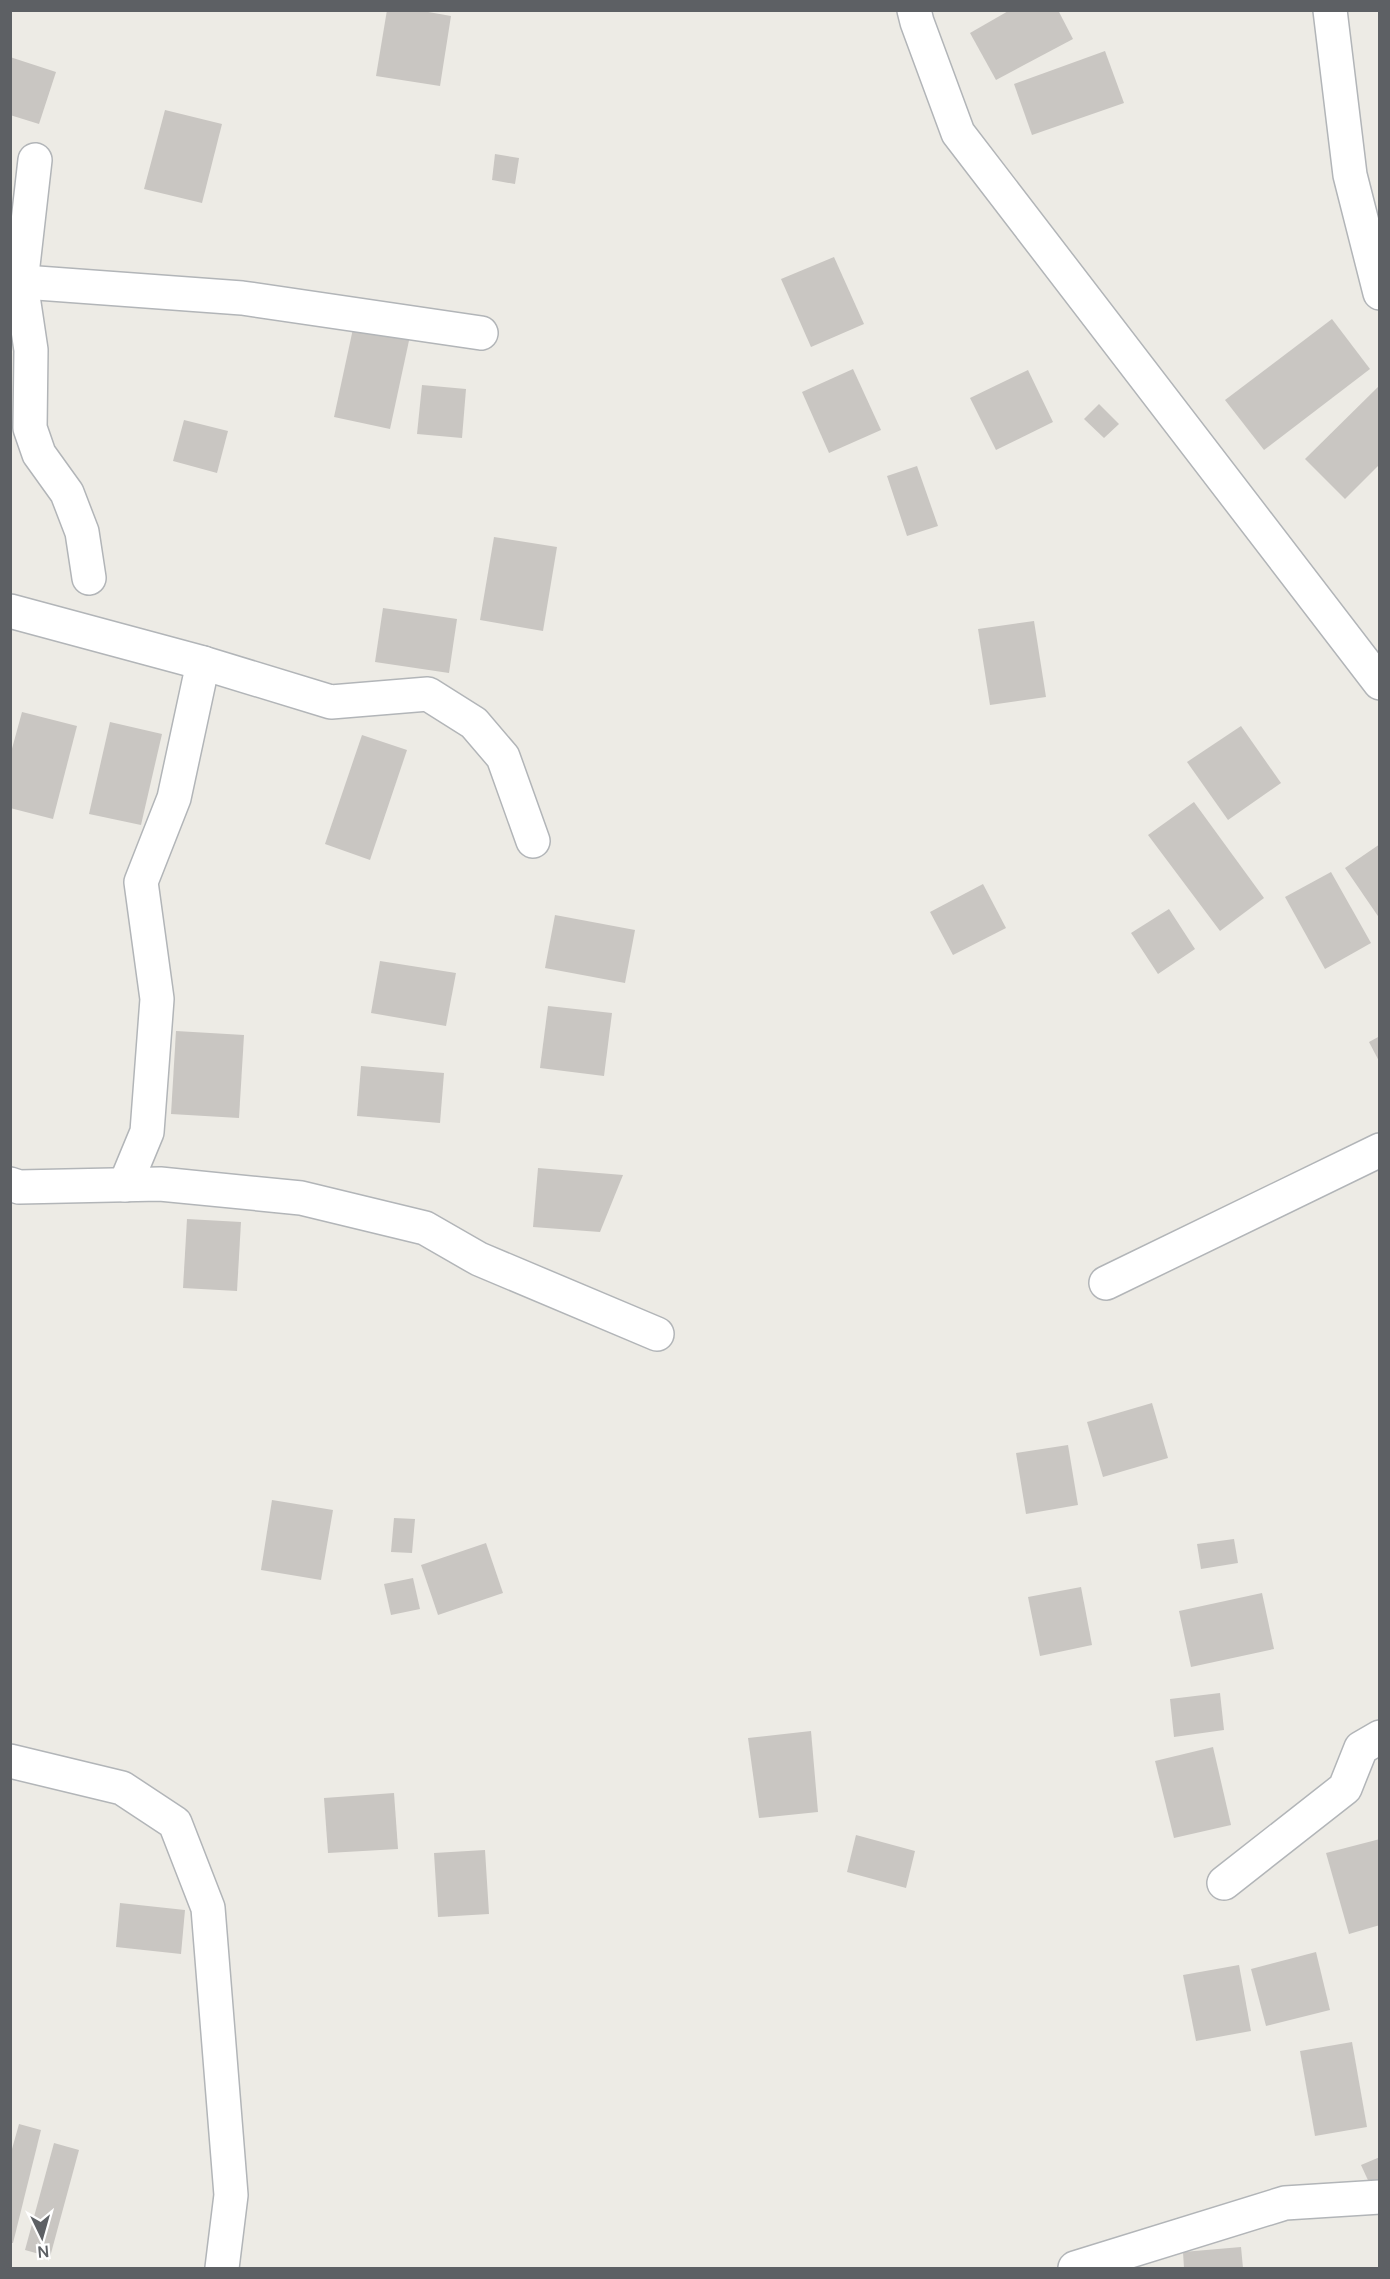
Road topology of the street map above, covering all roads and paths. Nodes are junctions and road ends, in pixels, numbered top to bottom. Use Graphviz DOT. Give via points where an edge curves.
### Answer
graph roads {
  1 [pos="914,10"];
  2 [pos="1330,10"];
  3 [pos="35,160"];
  4 [pos="16,282"];
  5 [pos="1380,293"];
  6 [pos="481,333"];
  7 [pos="89,578"];
  8 [pos="10,611"];
  9 [pos="203,663"];
  10 [pos="1380,684"];
  11 [pos="533,841"];
  12 [pos="1380,1150"];
  13 [pos="10,1185"];
  14 [pos="125,1185"];
  15 [pos="1106,1283"];
  16 [pos="657,1334"];
  17 [pos="1380,1737"];
  18 [pos="10,1761"];
  19 [pos="1224,1883"];
  20 [pos="1380,2197"];
  21 [pos="222,2268"];
  22 [pos="1075,2268"];
  1 -- 10 [label="street" via="958,133"];
  2 -- 5 [label="street" via="1350,175"];
  3 -- 4 [label="street"];
  4 -- 6 [label="street" via="242,298"];
  4 -- 7 [label="street" via="32,351 30,428 39,454 67,493 82,532"];
  8 -- 9 [label="street"];
  9 -- 11 [label="street" via="331,702 428,694 474,723 504,757"];
  9 -- 14 [label="street" via="174,798 141,882 157,999 147,1132"];
  12 -- 15 [label="street"];
  13 -- 14 [label="street"];
  14 -- 16 [label="street" via="160,1184 301,1198 425,1228 479,1259"];
  17 -- 19 [label="street" via="1361,1748 1345,1788"];
  18 -- 21 [label="street" via="122,1788 175,1823 208,1908 231,2195"];
  20 -- 22 [label="street" via="1285,2204"];
}
